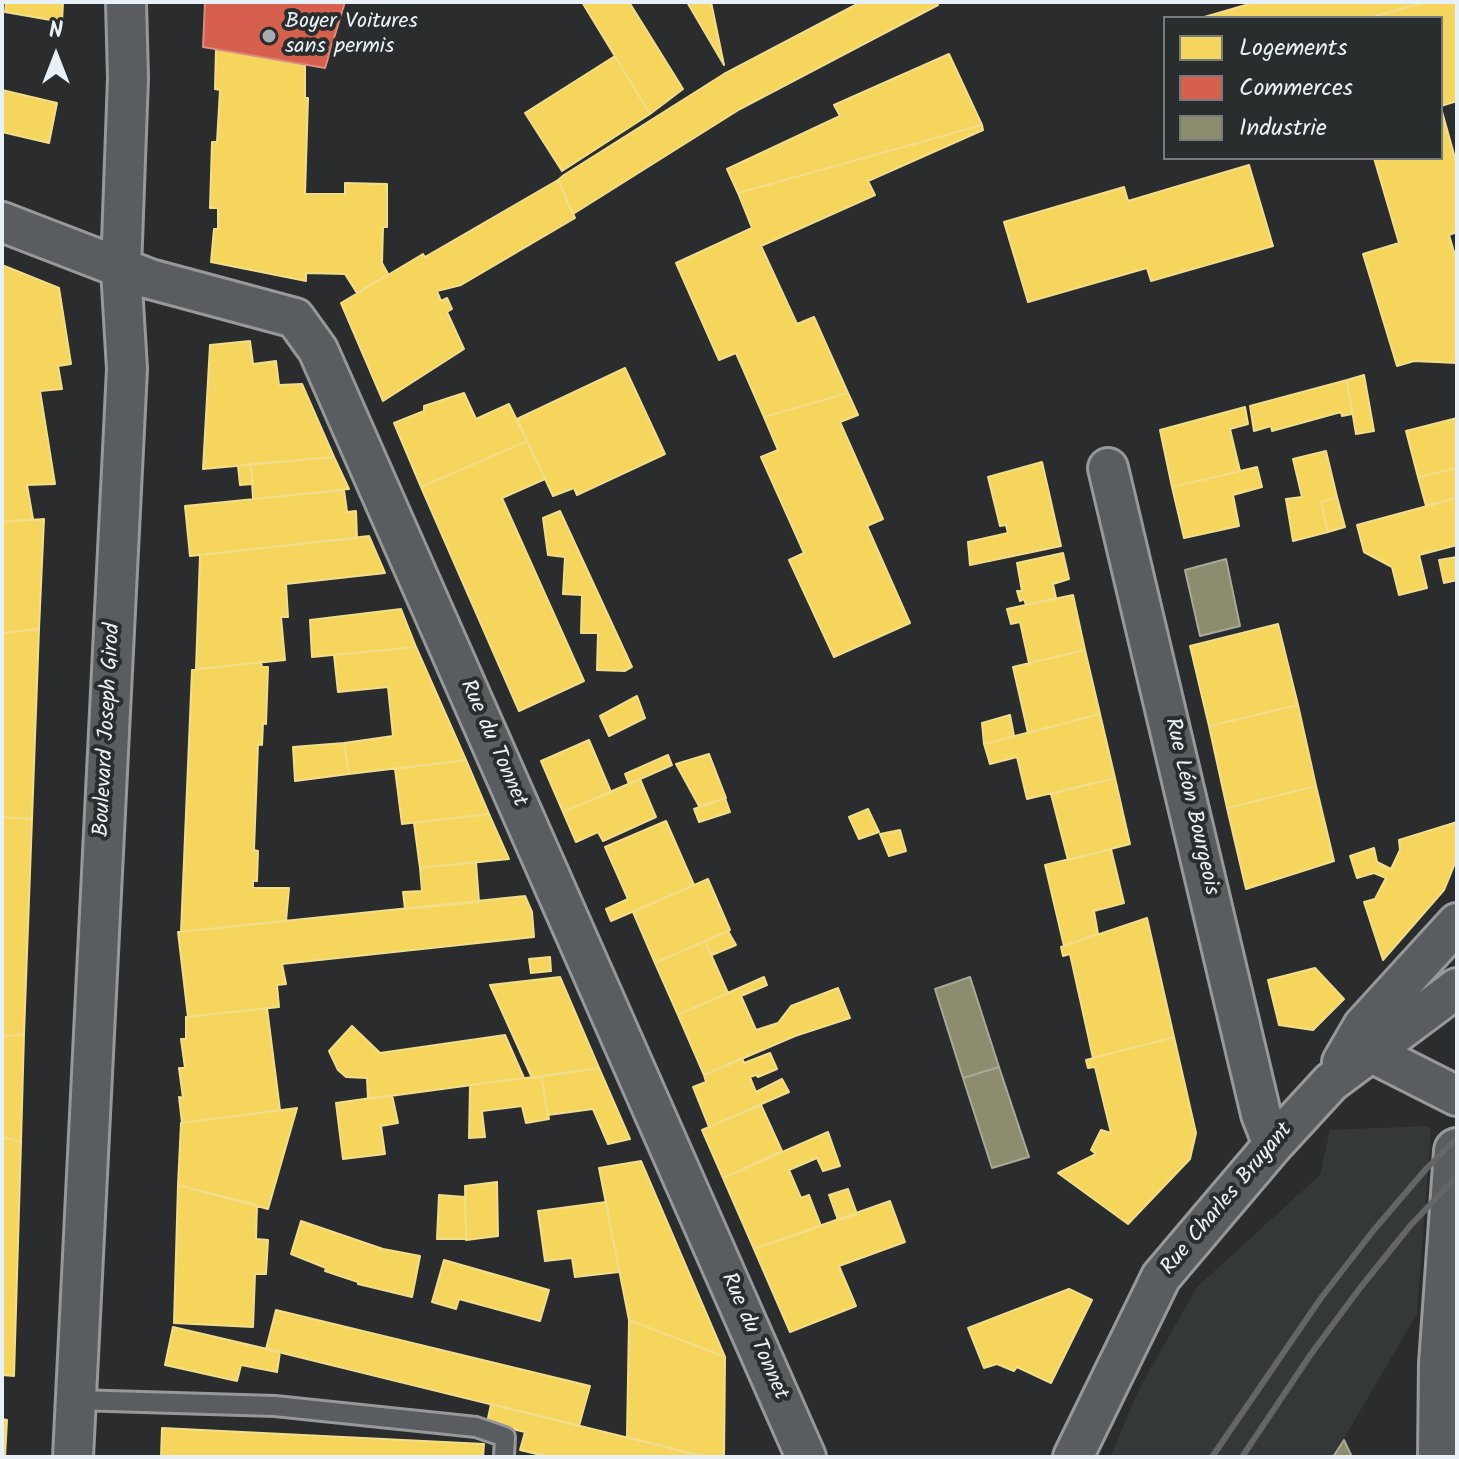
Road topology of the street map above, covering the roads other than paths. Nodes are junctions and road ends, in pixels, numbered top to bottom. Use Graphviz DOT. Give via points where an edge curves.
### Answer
graph roads {
  1 [pos="126,2"];
  2 [pos="2,222"];
  3 [pos="121,269"];
  4 [pos="1108,468"];
  5 [pos="1452,937"];
  6 [pos="1457,988"];
  7 [pos="1370,1052"];
  8 [pos="1331,1082"];
  9 [pos="1457,1096"];
  10 [pos="1273,1145"];
  11 [pos="1457,1151"];
  12 [pos="76,1400"];
  13 [pos="1446,1456"];
  14 [pos="73,1457"];
  15 [pos="504,1457"];
  16 [pos="806,1457"];
  17 [pos="1073,1457"];
  1 -- 3 [label="street, Boulevard Joseph Girod"];
  2 -- 3 [label="street, Rue du Tonnet"];
  3 -- 12 [label="street, Boulevard Joseph Girod" via="127,369"];
  3 -- 16 [label="street, Rue du Tonnet" via="295,318 318,350"];
  4 -- 10 [label="street, Rue Léon Bourgeois" via="1261,1114"];
  5 -- 8 [label="street, Rue Charles Bruyant" via="1363,1026"];
  6 -- 7 [label="street, Rue Charles Bruyant"];
  7 -- 8 [label="street, Rue Charles Bruyant"];
  7 -- 9 [label="street"];
  8 -- 10 [label="street, Rue Charles Bruyant"];
  10 -- 17 [label="street, Rue Charles Bruyant" via="1161,1277"];
  11 -- 13 [label="main road" via="1442,1364"];
  12 -- 14 [label="street, Boulevard Joseph Girod"];
  12 -- 15 [label="lane" via="275,1406 476,1427 505,1437"];
}
